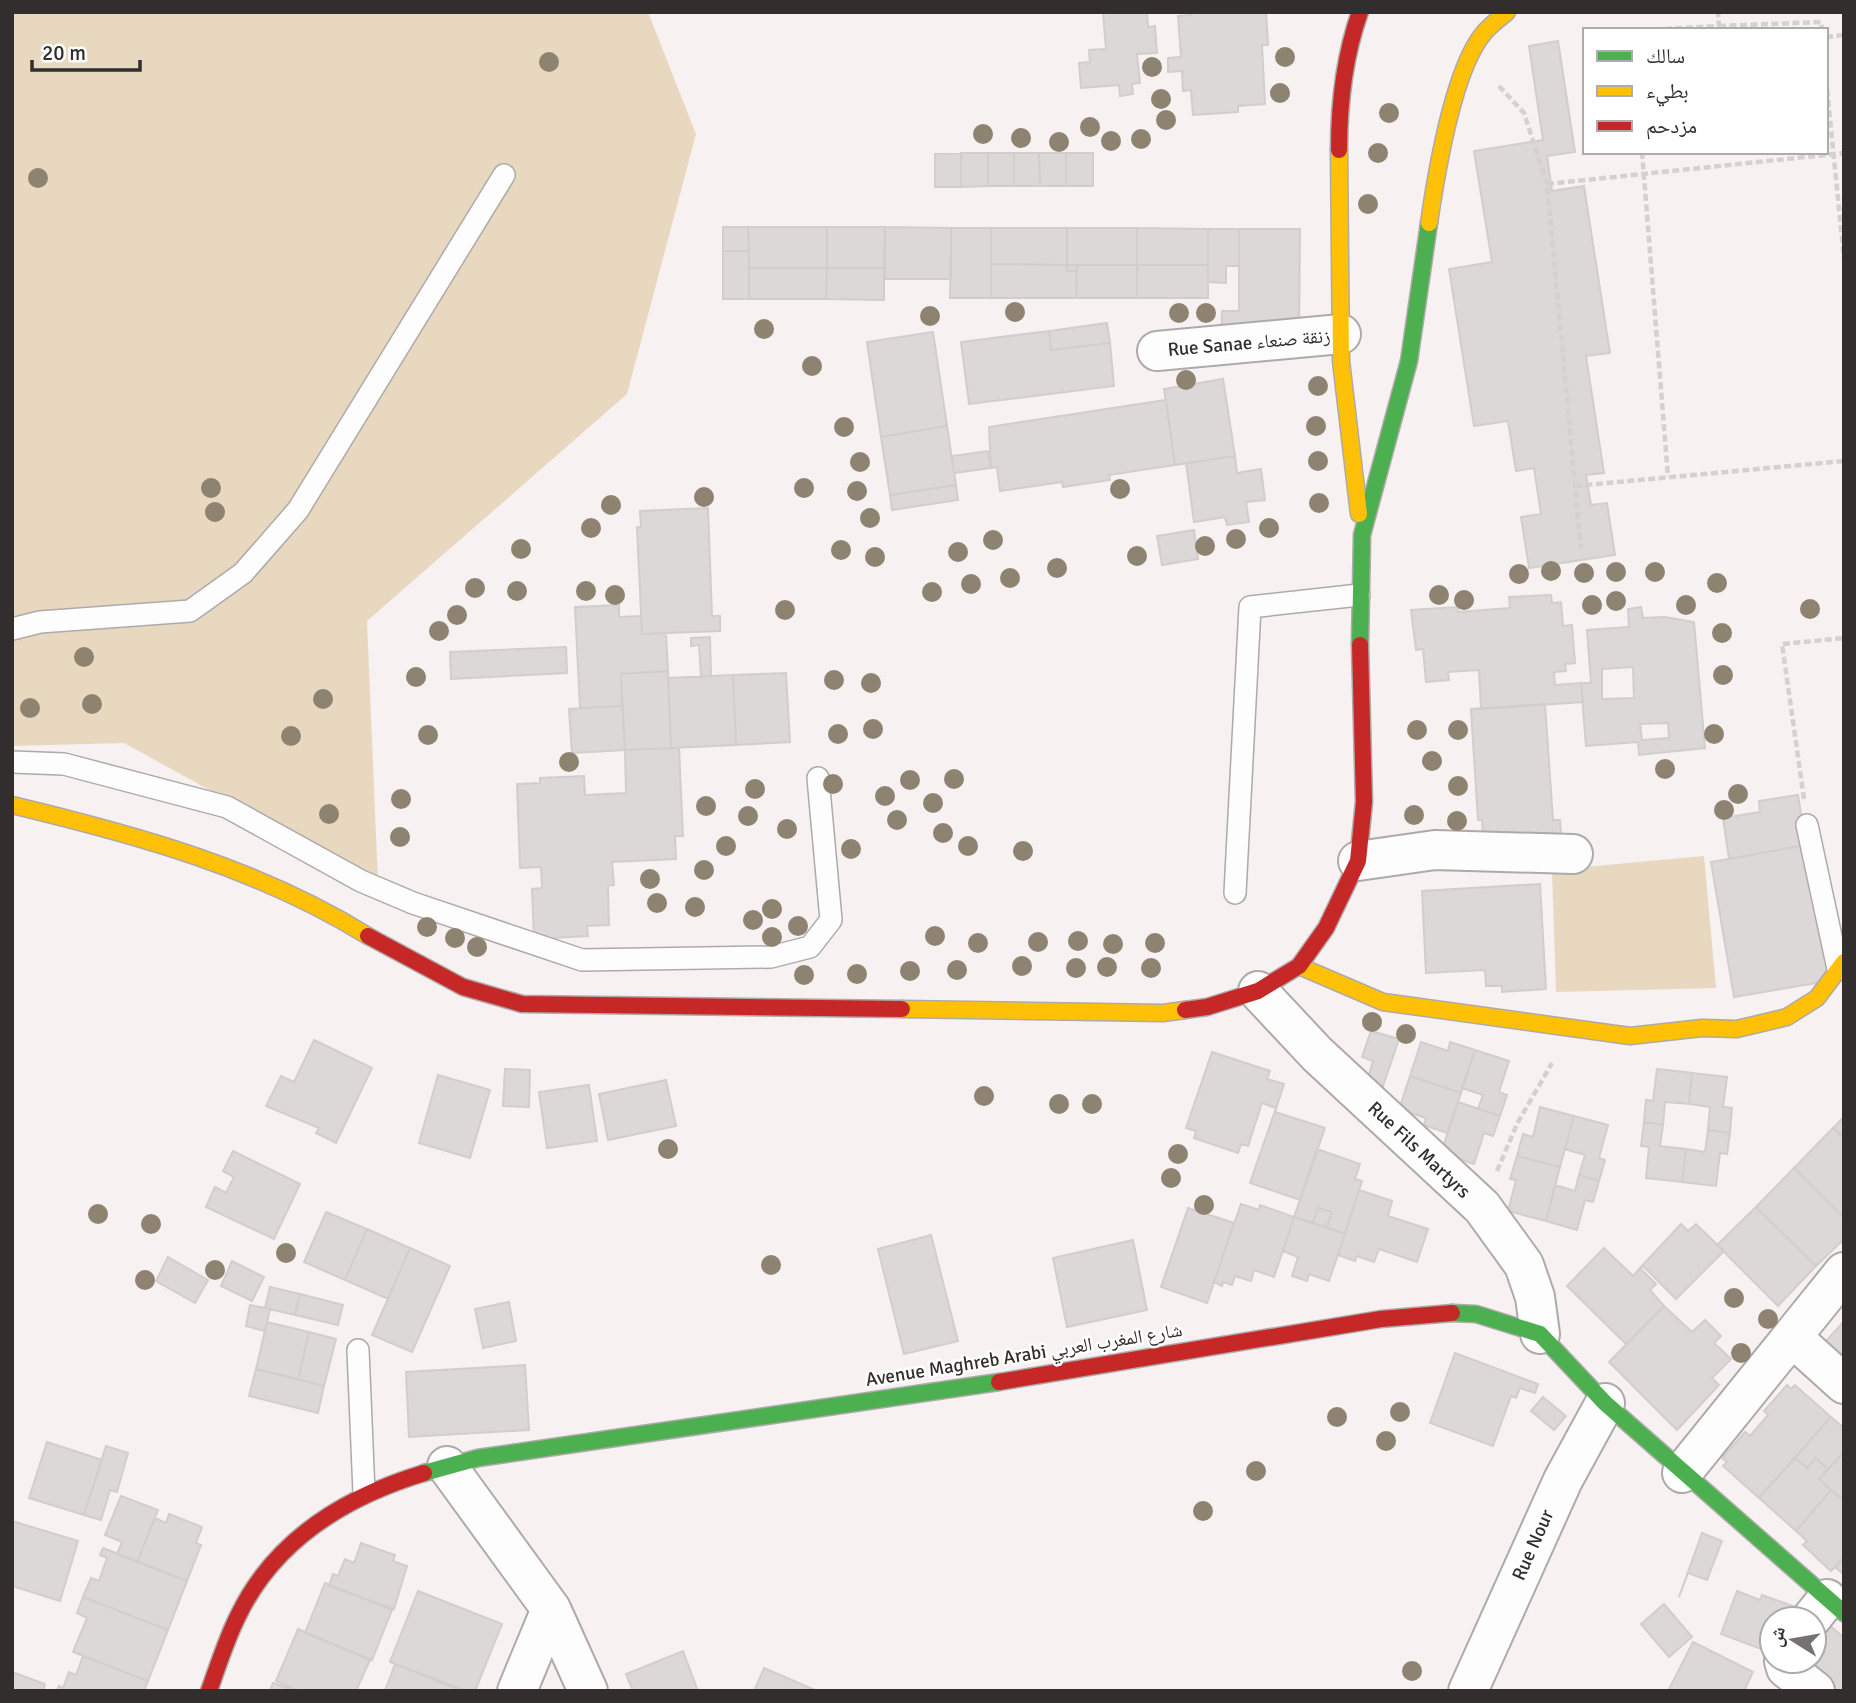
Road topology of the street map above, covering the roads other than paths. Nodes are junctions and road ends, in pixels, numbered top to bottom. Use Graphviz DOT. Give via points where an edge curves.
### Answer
graph roads {
  1 [pos="1360,12"];
  2 [pos="1507,12"];
  3 [pos="504,175"];
  4 [pos="1157,351"];
  5 [pos="1341,351"];
  6 [pos="1409,361"];
  7 [pos="1359,379"];
  8 [pos="1388,379"];
  9 [pos="1362,535"];
  10 [pos="1359,594"];
  11 [pos="12,629"];
  12 [pos="12,762"];
  13 [pos="818,778"];
  14 [pos="12,805"];
  15 [pos="1807,825"];
  16 [pos="1573,854"];
  17 [pos="1358,861"];
  18 [pos="1235,892"];
  19 [pos="1841,965"];
  20 [pos="1299,966"];
  21 [pos="1258,991"];
  22 [pos="1844,1272"];
  23 [pos="1540,1334"];
  24 [pos="1792,1337"];
  25 [pos="358,1350"];
  26 [pos="1844,1384"];
  27 [pos="1605,1403"];
  28 [pos="447,1466"];
  29 [pos="1682,1473"];
  30 [pos="364,1493"];
  31 [pos="1822,1605"];
  32 [pos="551,1609"];
  33 [pos="1795,1675"];
  34 [pos="209,1691"];
  35 [pos="517,1691"];
  36 [pos="588,1691"];
  37 [pos="1468,1691"];
  38 [pos="1815,1691"];
  1 -- 5 [label="street" via="1348,46 1339,109"];
  2 -- 6 [label="street" via="1482,35 1463,72 1435,181"];
  3 -- 11 [label="lane" via="298,510 243,573 190,611 40,622"];
  4 -- 5 [label="street, Rue Sanae زنقة صنعاء"];
  5 -- 7 [label="street"];
  5 -- 9 [label="street"];
  6 -- 8 [label="street"];
  6 -- 9 [label="street"];
  9 -- 10 [label="street"];
  10 -- 17 [label="street" via="1364,802"];
  10 -- 18 [label="lane" via="1250,607"];
  12 -- 13 [label="lane" via="64,764 228,807 371,885 582,960 771,957 810,947 831,920"];
  14 -- 21 [label="street" via="234,867 310,902 430,974 486,998 522,1004 1163,1013 1207,1007"];
  15 -- 19 [label="lane"];
  16 -- 17 [label="street" via="1435,850"];
  17 -- 20 [label="street" via="1326,928"];
  19 -- 20 [label="street" via="1817,998 1787,1017 1737,1029 1630,1036 1383,1002"];
  20 -- 21 [label="street"];
  21 -- 23 [label="street, Rue Fils Martyrs" via="1317,1054 1482,1208 1524,1265"];
  22 -- 24 [label="street"];
  23 -- 27 [label="street, Avenue Maghreb Arabi شارع المغرب العربي"];
  23 -- 28 [label="street, Avenue Maghreb Arabi شارع المغرب العربي" via="1476,1314 1381,1320 1076,1371 648,1431"];
  24 -- 26 [label="street"];
  24 -- 29 [label="street"];
  25 -- 30 [label="lane"];
  27 -- 29 [label="street, Avenue Maghreb Arabi شارع المغرب العربي"];
  27 -- 37 [label="street, Rue Nour" via="1563,1480"];
  28 -- 30 [label="street, Avenue Maghreb Arabi شارع المغرب العربي"];
  28 -- 32 [label="street"];
  29 -- 31 [label="street, Avenue Maghreb Arabi شارع المغرب العربي" via="1715,1497"];
  30 -- 34 [label="street, Avenue Maghreb Arabi شارع المغرب العربي" via="330,1510 295,1538 265,1574 244,1603"];
  32 -- 35 [label="street"];
  32 -- 36 [label="street"];
  33 -- 38 [label="street"];
}
